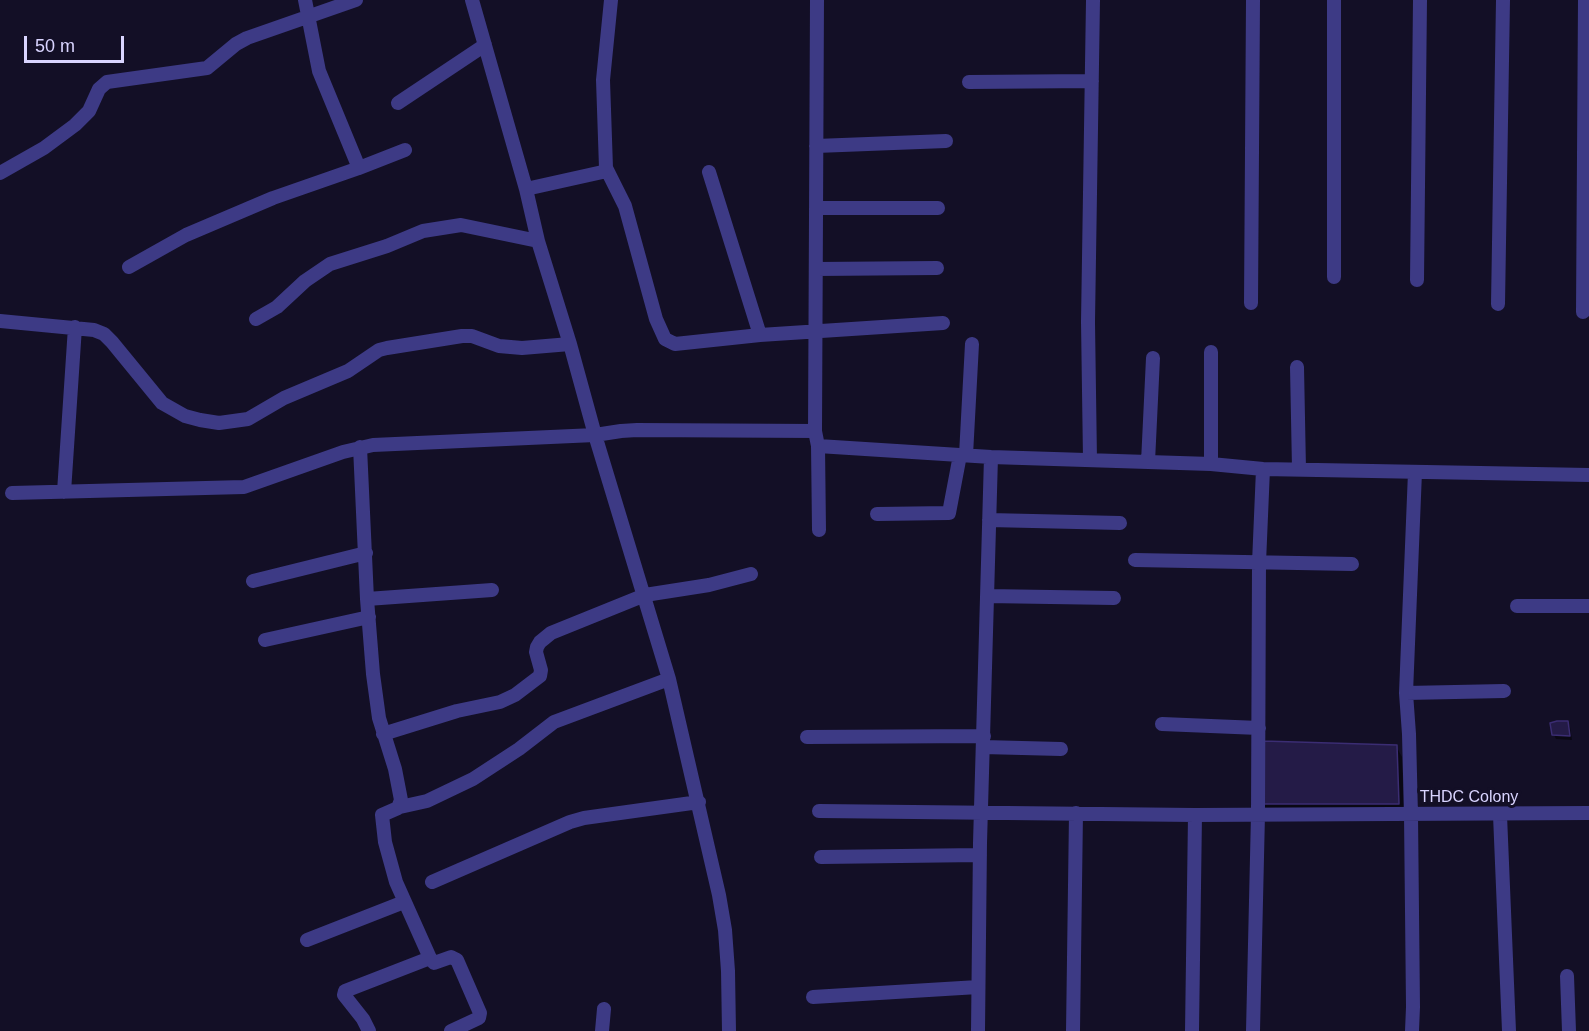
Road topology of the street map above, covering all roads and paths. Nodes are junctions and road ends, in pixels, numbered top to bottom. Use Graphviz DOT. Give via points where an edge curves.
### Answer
graph roads {
  1 [pos="305,0"];
  2 [pos="356,0"];
  3 [pos="472,0"];
  4 [pos="611,0"];
  5 [pos="817,0"];
  6 [pos="1092,0"];
  7 [pos="1253,0"];
  8 [pos="1334,0"];
  9 [pos="1420,0"];
  10 [pos="1503,0"];
  11 [pos="1585,0"];
  12 [pos="308,16"];
  13 [pos="485,45"];
  14 [pos="1092,81"];
  15 [pos="969,82"];
  16 [pos="398,103"];
  17 [pos="946,141"];
  18 [pos="816,146"];
  19 [pos="405,150"];
  20 [pos="359,168"];
  21 [pos="607,171"];
  22 [pos="709,172"];
  23 [pos="0,173"];
  24 [pos="526,189"];
  25 [pos="817,208"];
  26 [pos="939,208"];
  27 [pos="538,241"];
  28 [pos="129,267"];
  29 [pos="937,268"];
  30 [pos="816,269"];
  31 [pos="1334,277"];
  32 [pos="1417,280"];
  33 [pos="1251,303"];
  34 [pos="1498,304"];
  35 [pos="1583,312"];
  36 [pos="256,318"];
  37 [pos="0,321"];
  38 [pos="943,323"];
  39 [pos="75,327"];
  40 [pos="814,332"];
  41 [pos="760,335"];
  42 [pos="570,344"];
  43 [pos="972,344"];
  44 [pos="1211,352"];
  45 [pos="1153,358"];
  46 [pos="1297,367"];
  47 [pos="815,431"];
  48 [pos="595,435"];
  49 [pos="818,446"];
  50 [pos="360,447"];
  51 [pos="963,455"];
  52 [pos="991,457"];
  53 [pos="1089,460"];
  54 [pos="1148,462"];
  55 [pos="1211,464"];
  56 [pos="1263,469"];
  57 [pos="1299,469"];
  58 [pos="1414,472"];
  59 [pos="1589,475"];
  60 [pos="64,492"];
  61 [pos="12,493"];
  62 [pos="877,514"];
  63 [pos="989,520"];
  64 [pos="1120,523"];
  65 [pos="819,530"];
  66 [pos="366,553"];
  67 [pos="1135,560"];
  68 [pos="1259,563"];
  69 [pos="1352,564"];
  70 [pos="751,574"];
  71 [pos="253,581"];
  72 [pos="492,590"];
  73 [pos="645,595"];
  74 [pos="987,596"];
  75 [pos="1114,598"];
  76 [pos="367,599"];
  77 [pos="1517,606"];
  78 [pos="1589,606"];
  79 [pos="369,617"];
  80 [pos="265,640"];
  81 [pos="669,679"];
  82 [pos="1504,691"];
  83 [pos="1406,693"];
  84 [pos="1162,724"];
  85 [pos="1259,728"];
  86 [pos="383,734"];
  87 [pos="807,737"];
  88 [pos="983,742"];
  89 [pos="1062,749"];
  90 [pos="699,802"];
  91 [pos="400,807"];
  92 [pos="819,812"];
  93 [pos="982,812"];
  94 [pos="1076,813"];
  95 [pos="1589,813"];
  96 [pos="1258,814"];
  97 [pos="1195,815"];
  98 [pos="1411,815"];
  99 [pos="1500,815"];
  100 [pos="980,855"];
  101 [pos="821,857"];
  102 [pos="432,882"];
  103 [pos="404,902"];
  104 [pos="307,940"];
  105 [pos="430,958"];
  106 [pos="1567,976"];
  107 [pos="978,987"];
  108 [pos="813,997"];
  109 [pos="604,1009"];
  110 [pos="369,1031"];
  111 [pos="451,1031"];
  112 [pos="602,1031"];
  113 [pos="729,1031"];
  114 [pos="978,1031"];
  115 [pos="1073,1031"];
  116 [pos="1192,1031"];
  117 [pos="1253,1031"];
  118 [pos="1412,1031"];
  119 [pos="1509,1031"];
  120 [pos="1569,1031"];
  1 -- 12 [label="street"];
  2 -- 12 [label="street"];
  3 -- 13 [label="street"];
  4 -- 21 [label="street" via="603,80"];
  5 -- 18 [label="street"];
  6 -- 14 [label="street"];
  7 -- 33 [label="street"];
  8 -- 31 [label="street"];
  9 -- 32 [label="street"];
  10 -- 34 [label="street"];
  11 -- 35 [label="street"];
  12 -- 20 [label="street" via="319,71"];
  12 -- 23 [label="street" via="247,38 207,68 107,82 75,125"];
  13 -- 16 [label="street"];
  13 -- 24 [label="street"];
  14 -- 15 [label="street"];
  14 -- 53 [label="street"];
  17 -- 18 [label="street"];
  18 -- 25 [label="street"];
  19 -- 20 [label="street"];
  20 -- 28 [label="street" via="273,198 186,235"];
  21 -- 24 [label="street"];
  21 -- 41 [label="street" via="625,206 664,339 675,344"];
  22 -- 41 [label="street"];
  24 -- 27 [label="street"];
  25 -- 26 [label="street"];
  25 -- 30 [label="street"];
  27 -- 36 [label="street" via="461,225 423,231 330,264 277,307"];
  27 -- 42 [label="street"];
  29 -- 30 [label="street"];
  30 -- 40 [label="street"];
  37 -- 39 [label="street"];
  38 -- 40 [label="street"];
  39 -- 42 [label="street" via="104,334 162,403 185,416 219,423 248,419 387,348 462,336 522,348"];
  39 -- 60 [label="street"];
  40 -- 41 [label="street"];
  40 -- 47 [label="street"];
  42 -- 48 [label="street"];
  43 -- 51 [label="street"];
  44 -- 55 [label="street"];
  45 -- 54 [label="street"];
  46 -- 57 [label="street"];
  47 -- 48 [label="street" via="621,430"];
  47 -- 49 [label="street"];
  48 -- 50 [label="street"];
  48 -- 73 [label="street"];
  49 -- 51 [label="street"];
  49 -- 65 [label="street"];
  50 -- 60 [label="street" via="244,487"];
  50 -- 66 [label="street"];
  51 -- 52 [label="street"];
  51 -- 62 [label="street" via="949,513"];
  52 -- 53 [label="street"];
  52 -- 63 [label="street"];
  53 -- 54 [label="street"];
  54 -- 55 [label="street"];
  55 -- 56 [label="street"];
  56 -- 57 [label="street"];
  56 -- 68 [label="street"];
  57 -- 58 [label="street"];
  58 -- 59 [label="street"];
  58 -- 83 [label="street"];
  60 -- 61 [label="street"];
  63 -- 64 [label="street"];
  63 -- 74 [label="street"];
  66 -- 71 [label="street"];
  66 -- 76 [label="street"];
  67 -- 68 [label="street"];
  68 -- 69 [label="street"];
  68 -- 85 [label="street"];
  70 -- 73 [label="street"];
  72 -- 76 [label="street"];
  73 -- 81 [label="street"];
  73 -- 86 [label="street" via="544,638 536,652 540,676 515,695"];
  74 -- 75 [label="street"];
  74 -- 88 [label="street"];
  76 -- 79 [label="street"];
  77 -- 78 [label="street"];
  79 -- 80 [label="street"];
  79 -- 86 [label="street"];
  81 -- 90 [label="street"];
  81 -- 91 [label="street" via="554,722 473,779 427,801"];
  82 -- 83 [label="street"];
  83 -- 98 [label="street"];
  84 -- 85 [label="street"];
  85 -- 96 [label="street"];
  86 -- 91 [label="street" via="395,769"];
  87 -- 88 [label="street"];
  88 -- 89 [label="street"];
  88 -- 93 [label="street"];
  90 -- 102 [label="street" via="570,822"];
  90 -- 113 [label="street" via="725,930"];
  91 -- 103 [label="street" via="383,814 382,822 388,859"];
  92 -- 93 [label="street, THDC Colony"];
  93 -- 94 [label="street, THDC Colony"];
  93 -- 100 [label="street"];
  94 -- 97 [label="street, THDC Colony"];
  94 -- 115 [label="street"];
  95 -- 99 [label="street, THDC Colony"];
  96 -- 97 [label="street, THDC Colony"];
  96 -- 98 [label="street, THDC Colony"];
  96 -- 117 [label="street"];
  97 -- 116 [label="street"];
  98 -- 99 [label="street, THDC Colony"];
  98 -- 118 [label="street"];
  99 -- 119 [label="street"];
  100 -- 101 [label="street"];
  100 -- 107 [label="street"];
  103 -- 104 [label="street"];
  103 -- 105 [label="street"];
  105 -- 110 [label="street" via="345,991"];
  105 -- 111 [label="street" via="434,963 451,957 457,960 480,1015"];
  106 -- 120 [label="street"];
  107 -- 108 [label="street"];
  107 -- 114 [label="street"];
  109 -- 112 [label="street"];
}
